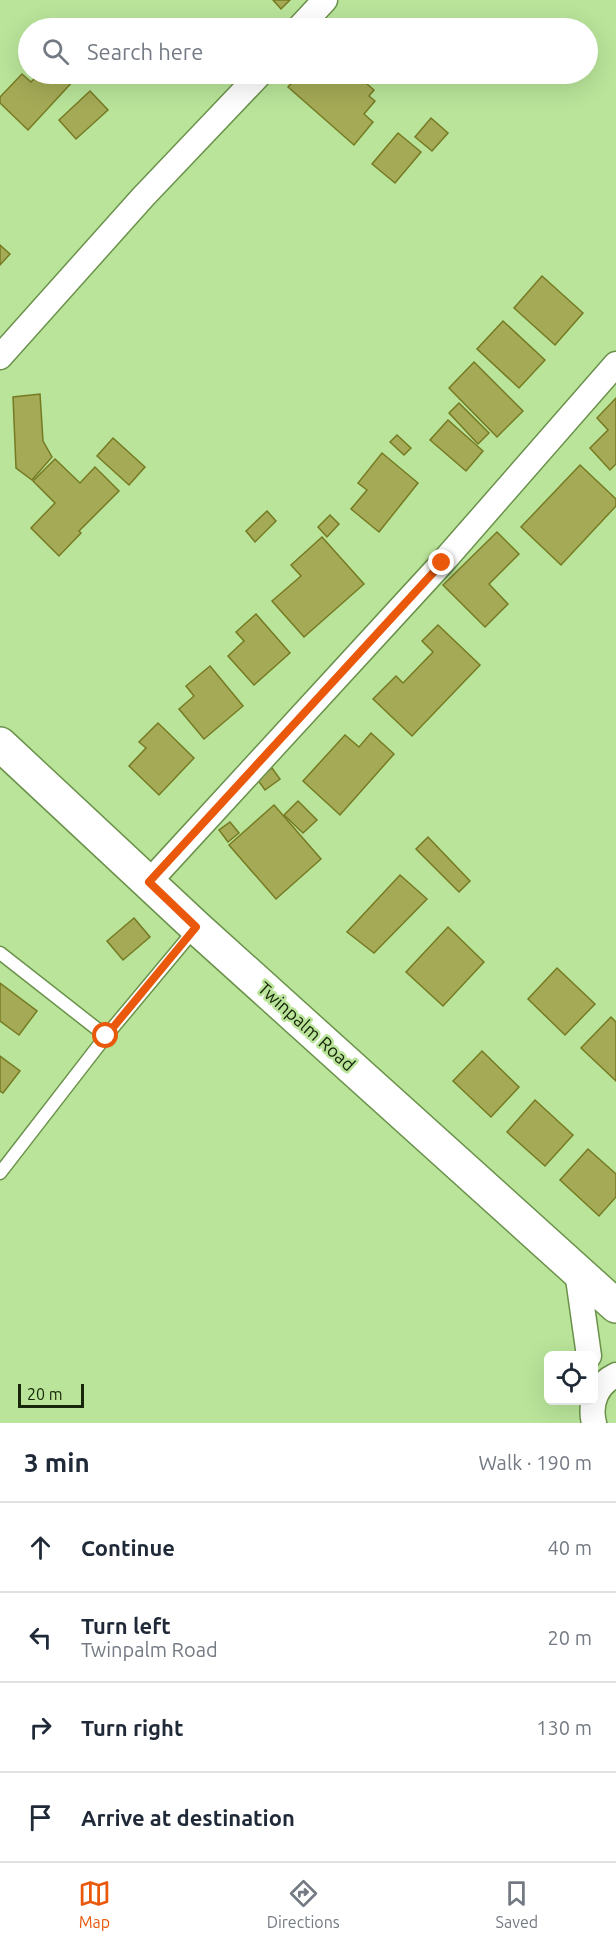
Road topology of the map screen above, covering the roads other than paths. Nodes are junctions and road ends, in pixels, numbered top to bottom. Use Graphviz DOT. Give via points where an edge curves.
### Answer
graph roads {
  1 [pos="325,0"];
  2 [pos="308,18"];
  3 [pos="250,84"];
  4 [pos="0,357"];
  5 [pos="616,364"];
  6 [pos="0,744"];
  7 [pos="149,882"];
  8 [pos="196,927"];
  9 [pos="0,953"];
  10 [pos="106,1036"];
  11 [pos="0,1173"];
  12 [pos="577,1271"];
  13 [pos="616,1306"];
  14 [pos="588,1351"];
  15 [pos="616,1375"];
  16 [pos="598,1389"];
  17 [pos="592,1405"];
  18 [pos="594,1423"];
  1 -- 2 [label="street"];
  3 -- 4 [label="street"];
  5 -- 7 [label="street" via="442,563"];
  6 -- 7 [label="main road, Twinpalm Road"];
  7 -- 8 [label="main road, Twinpalm Road"];
  8 -- 10 [label="lane"];
  8 -- 12 [label="main road, Twinpalm Road"];
  9 -- 10 [label="lane"];
  10 -- 11 [label="lane"];
  12 -- 13 [label="main road, Twinpalm Road"];
  12 -- 14 [label="street"];
  15 -- 16 [label="street"];
  17 -- 18 [label="street"];
}
